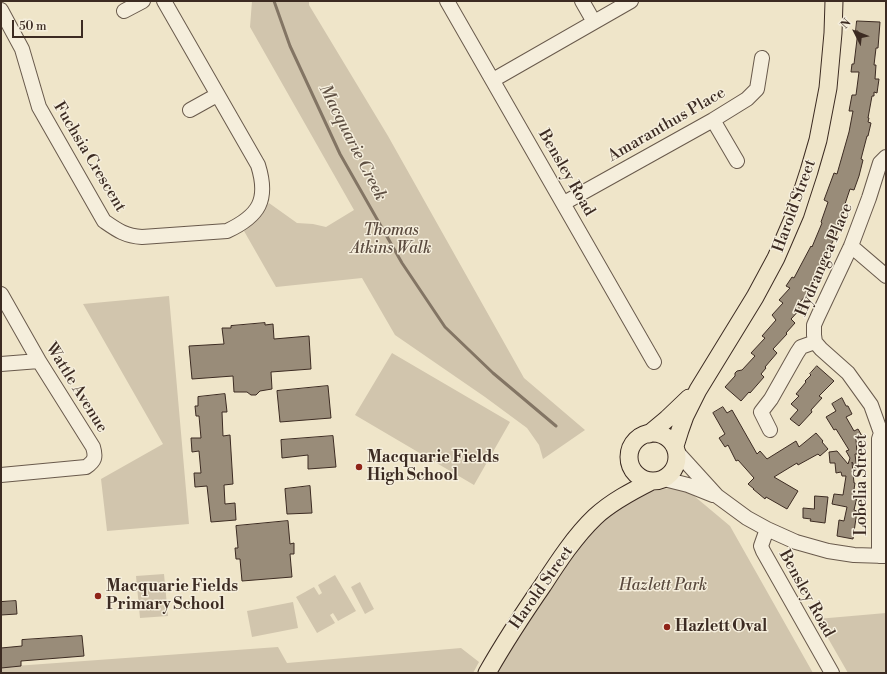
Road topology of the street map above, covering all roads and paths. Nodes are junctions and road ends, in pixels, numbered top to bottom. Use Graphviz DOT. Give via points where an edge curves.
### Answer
graph roads {
  1 [pos="143,1"];
  2 [pos="164,1"];
  3 [pos="447,1"];
  4 [pos="582,1"];
  5 [pos="632,1"];
  6 [pos="834,1"];
  7 [pos="1,10"];
  8 [pos="124,11"];
  9 [pos="594,22"];
  10 [pos="762,58"];
  11 [pos="493,80"];
  12 [pos="217,95"];
  13 [pos="190,110"];
  14 [pos="713,120"];
  15 [pos="886,157"];
  16 [pos="737,161"];
  17 [pos="564,203"];
  18 [pos="852,246"];
  19 [pos="886,276"];
  20 [pos="1,294"];
  21 [pos="815,342"];
  22 [pos="39,361"];
  23 [pos="654,362"];
  24 [pos="1,364"];
  25 [pos="698,390"];
  26 [pos="770,430"];
  27 [pos="884,432"];
  28 [pos="649,434"];
  29 [pos="676,449"];
  30 [pos="630,462"];
  31 [pos="1,474"];
  32 [pos="658,480"];
  33 [pos="717,496"];
  34 [pos="606,509"];
  35 [pos="767,529"];
  36 [pos="882,556"];
  37 [pos="487,673"];
  38 [pos="832,673"];
  1 -- 8 [label="street"];
  2 -- 12 [label="street, Fuchsia Crescent"];
  3 -- 11 [label="street, Bensley Road"];
  4 -- 9 [label="street"];
  5 -- 9 [label="street"];
  6 -- 25 [label="main road, Harold Street" via="827,96 810,171 795,214 776,258"];
  7 -- 12 [label="street, Fuchsia Crescent" via="22,49 38,107 104,221 132,236 227,231 239,226 259,207 262,178 258,165"];
  9 -- 11 [label="street"];
  10 -- 14 [label="street, Amaranthus Place" via="757,89 747,99"];
  11 -- 17 [label="street, Bensley Road"];
  12 -- 13 [label="street"];
  14 -- 16 [label="street"];
  14 -- 17 [label="street, Amaranthus Place"];
  15 -- 18 [label="street, Hydrangea Place" via="880,163"];
  17 -- 23 [label="street, Bensley Road"];
  18 -- 19 [label="street"];
  18 -- 21 [label="street, Hydrangea Place" via="814,325"];
  20 -- 22 [label="street, Wattle Avenue"];
  21 -- 26 [label="street, Hydrangea Place" via="801,347 761,412"];
  21 -- 27 [label="street, Lobelia Street" via="848,373 872,405"];
  22 -- 24 [label="street"];
  22 -- 31 [label="street, Wattle Avenue" via="93,447 94,459 86,467"];
  25 -- 28 [label="main road, Harold Street"];
  25 -- 29 [label="main road, Harold Street" via="685,416"];
  27 -- 36 [label="street, Lobelia Street" via="879,439"];
  28 -- 29 [label="main road" via="661,434 671,441"];
  28 -- 30 [label="main road" via="643,435 633,444 630,449"];
  29 -- 32 [label="main road" via="675,468"];
  29 -- 33 [label="street"];
  30 -- 32 [label="main road" via="635,474 646,480"];
  30 -- 34 [label="main road, Harold Street" via="618,493"];
  32 -- 33 [label="street" via="688,485"];
  32 -- 34 [label="main road, Harold Street" via="631,492"];
  33 -- 35 [label="street"];
  34 -- 37 [label="main road, Harold Street" via="580,534 552,571"];
  35 -- 36 [label="street" via="796,542 828,551"];
  35 -- 38 [label="street, Bensley Road" via="763,551"];
}
